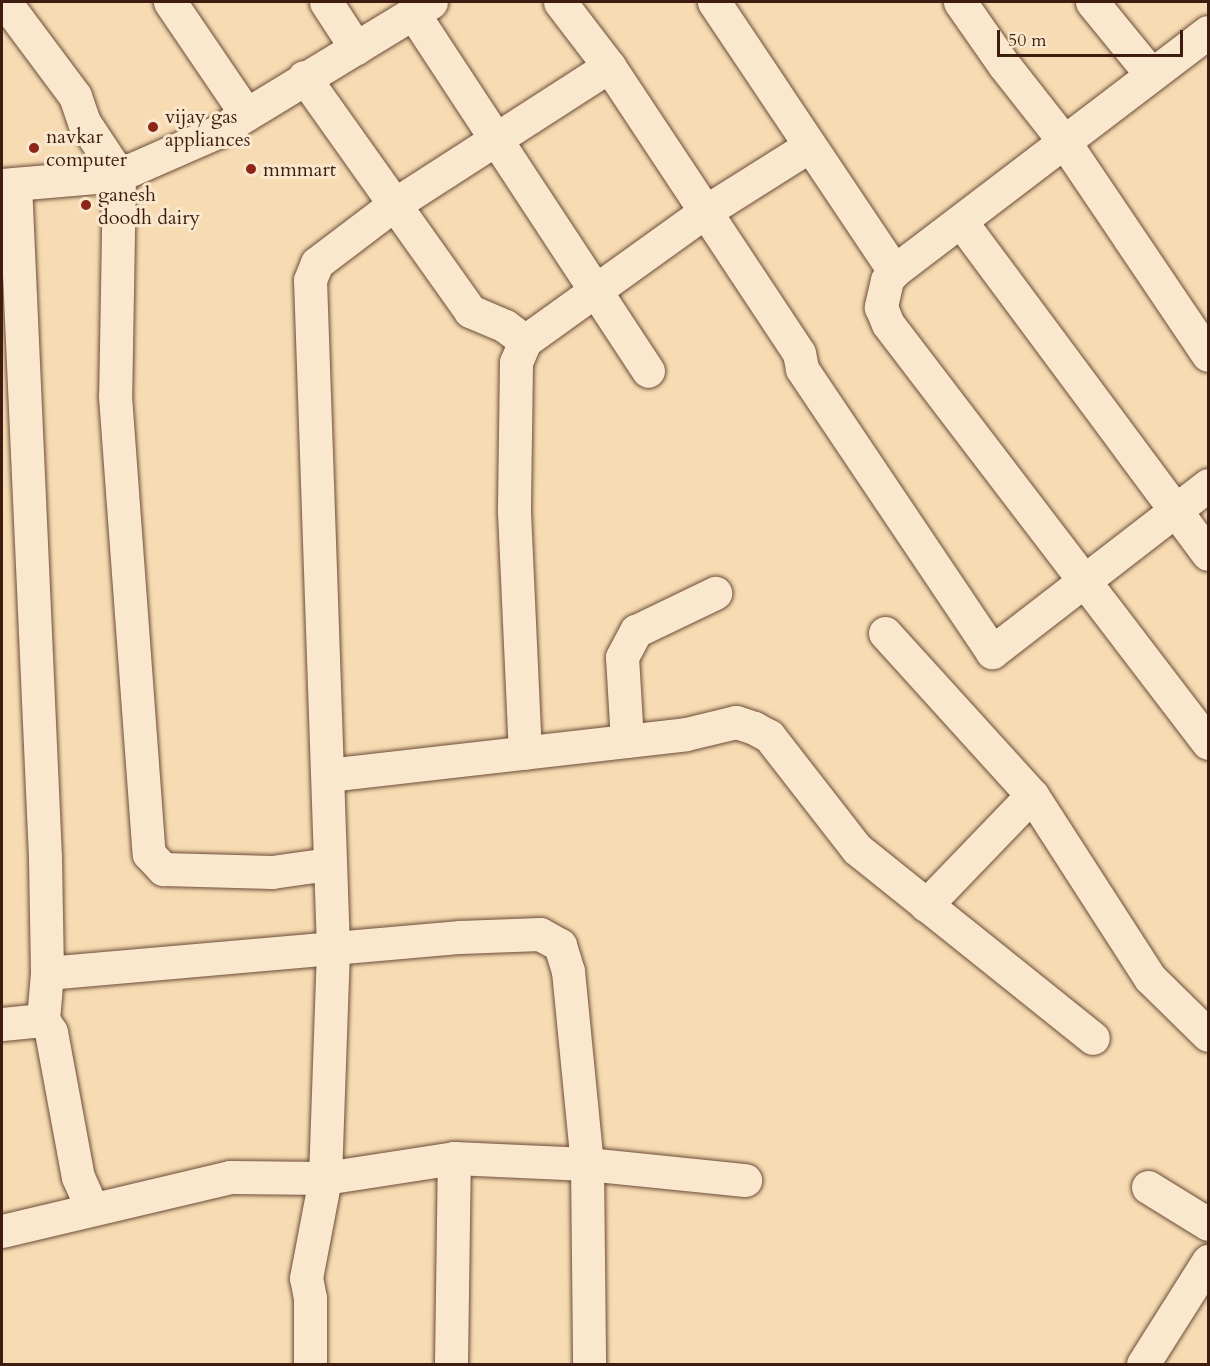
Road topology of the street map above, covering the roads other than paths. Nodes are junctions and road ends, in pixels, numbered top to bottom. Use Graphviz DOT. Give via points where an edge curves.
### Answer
graph roads {
  1 [pos="5,2"];
  2 [pos="170,2"];
  3 [pos="326,2"];
  4 [pos="560,2"];
  5 [pos="714,2"];
  6 [pos="960,2"];
  7 [pos="1092,2"];
  8 [pos="422,7"];
  9 [pos="1209,32"];
  10 [pos="356,48"];
  11 [pos="609,66"];
  12 [pos="1150,74"];
  13 [pos="304,77"];
  14 [pos="246,114"];
  15 [pos="1063,140"];
  16 [pos="495,142"];
  17 [pos="808,147"];
  18 [pos="119,175"];
  19 [pos="8,184"];
  20 [pos="392,206"];
  21 [pos="703,213"];
  22 [pos="962,223"];
  23 [pos="894,272"];
  24 [pos="593,291"];
  25 [pos="525,341"];
  26 [pos="1209,355"];
  27 [pos="648,371"];
  28 [pos="1209,485"];
  29 [pos="1174,509"];
  30 [pos="1209,554"];
  31 [pos="1081,580"];
  32 [pos="715,593"];
  33 [pos="885,633"];
  34 [pos="627,741"];
  35 [pos="1209,743"];
  36 [pos="525,753"];
  37 [pos="328,775"];
  38 [pos="1032,795"];
  39 [pos="328,864"];
  40 [pos="926,905"];
  41 [pos="333,948"];
  42 [pos="47,973"];
  43 [pos="43,1020"];
  44 [pos="2,1024"];
  45 [pos="1209,1035"];
  46 [pos="1093,1038"];
  47 [pos="454,1158"];
  48 [pos="587,1164"];
  49 [pos="325,1178"];
  50 [pos="745,1180"];
  51 [pos="1148,1187"];
  52 [pos="92,1209"];
  53 [pos="1209,1224"];
  54 [pos="2,1231"];
  55 [pos="1209,1261"];
  56 [pos="310,1365"];
  57 [pos="451,1365"];
  58 [pos="589,1365"];
  59 [pos="1143,1365"];
  1 -- 18 [label="street" via="75,96 84,122"];
  2 -- 14 [label="street"];
  3 -- 10 [label="street"];
  4 -- 11 [label="street"];
  5 -- 17 [label="street"];
  6 -- 15 [label="street"];
  7 -- 12 [label="street"];
  8 -- 10 [label="street"];
  8 -- 16 [label="street"];
  9 -- 12 [label="street"];
  10 -- 13 [label="street"];
  11 -- 16 [label="street"];
  11 -- 21 [label="street"];
  12 -- 15 [label="street"];
  13 -- 14 [label="street"];
  13 -- 20 [label="street"];
  14 -- 18 [label="street" via="219,131"];
  15 -- 22 [label="street"];
  15 -- 26 [label="street"];
  16 -- 20 [label="street"];
  16 -- 24 [label="street"];
  17 -- 21 [label="street"];
  17 -- 23 [label="street"];
  18 -- 19 [label="street"];
  18 -- 39 [label="street" via="115,396 149,854 163,869 272,872"];
  19 -- 42 [label="street"];
  20 -- 25 [label="street" via="470,311 505,326"];
  20 -- 37 [label="street" via="317,263 310,280"];
  21 -- 24 [label="street"];
  21 -- 31 [label="street" via="799,353 802,369 992,652"];
  22 -- 23 [label="street"];
  22 -- 29 [label="street"];
  23 -- 31 [label="street" via="883,291 881,307 888,324"];
  24 -- 25 [label="street"];
  24 -- 27 [label="street"];
  25 -- 36 [label="street" via="516,362 514,512"];
  28 -- 29 [label="street"];
  29 -- 30 [label="street"];
  29 -- 31 [label="street"];
  31 -- 35 [label="street"];
  32 -- 34 [label="street" via="636,632 622,657"];
  33 -- 38 [label="street"];
  34 -- 36 [label="street"];
  34 -- 40 [label="street" via="736,722 769,736 857,849"];
  36 -- 37 [label="street"];
  37 -- 39 [label="street"];
  38 -- 40 [label="street"];
  38 -- 45 [label="street" via="1150,978"];
  39 -- 41 [label="street"];
  40 -- 46 [label="street"];
  41 -- 42 [label="street"];
  41 -- 48 [label="street" via="540,934 560,945 568,971"];
  41 -- 49 [label="street"];
  42 -- 43 [label="street"];
  43 -- 44 [label="street"];
  43 -- 52 [label="street" via="51,1032 78,1176"];
  47 -- 48 [label="street"];
  47 -- 49 [label="street"];
  47 -- 57 [label="street"];
  48 -- 50 [label="street"];
  48 -- 58 [label="street"];
  49 -- 52 [label="street" via="230,1177"];
  49 -- 56 [label="street" via="306,1278 310,1298"];
  51 -- 53 [label="street"];
  52 -- 54 [label="street"];
  55 -- 59 [label="street"];
}
